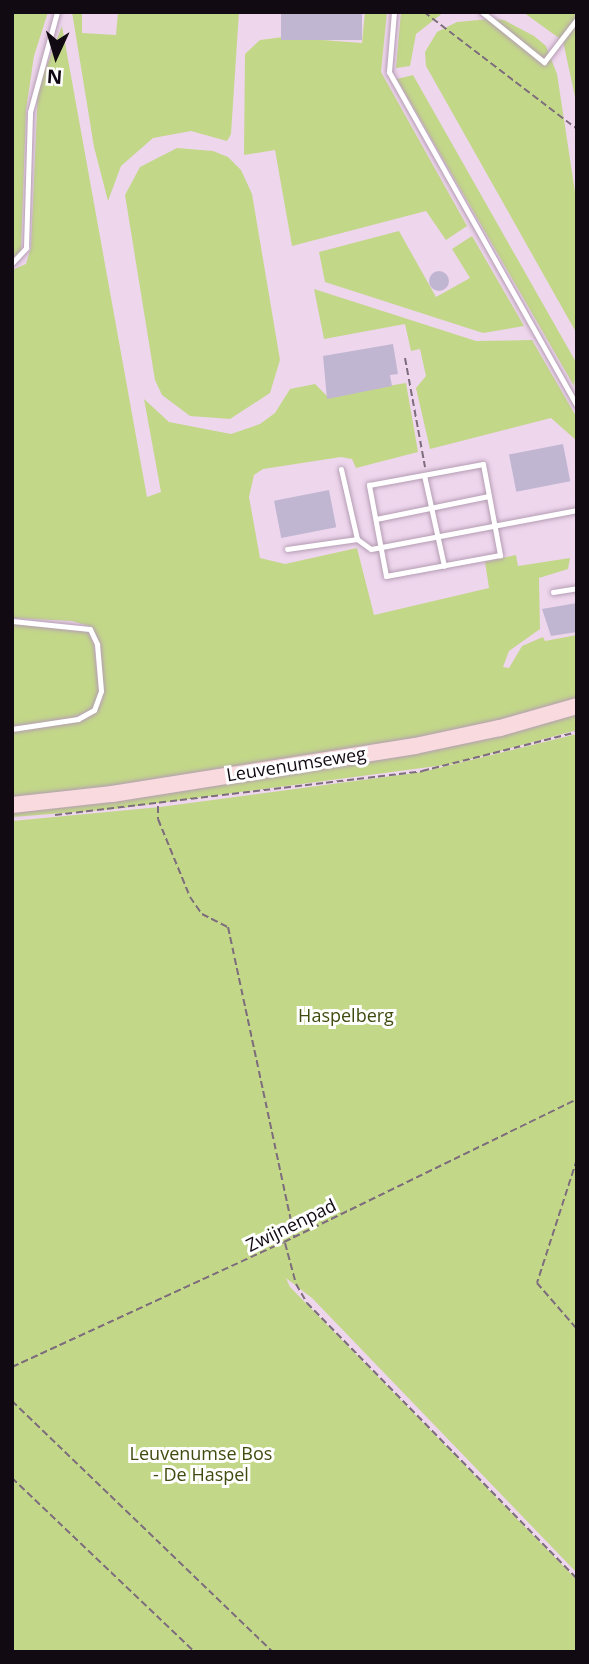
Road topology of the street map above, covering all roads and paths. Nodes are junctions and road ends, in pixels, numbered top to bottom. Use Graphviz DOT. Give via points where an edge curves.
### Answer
graph roads {
  1 [pos="58,12"];
  2 [pos="394,12"];
  3 [pos="424,12"];
  4 [pos="482,12"];
  5 [pos="577,19"];
  6 [pos="577,129"];
  7 [pos="12,263"];
  8 [pos="405,358"];
  9 [pos="576,402"];
  10 [pos="341,469"];
  11 [pos="425,475"];
  12 [pos="489,496"];
  13 [pos="431,507"];
  14 [pos="577,510"];
  15 [pos="376,519"];
  16 [pos="494,526"];
  17 [pos="438,537"];
  18 [pos="357,539"];
  19 [pos="381,548"];
  20 [pos="287,549"];
  21 [pos="444,566"];
  22 [pos="577,588"];
  23 [pos="553,592"];
  24 [pos="12,621"];
  25 [pos="577,706"];
  26 [pos="12,729"];
  27 [pos="577,732"];
  28 [pos="12,805"];
  29 [pos="158,805"];
  30 [pos="50,816"];
  31 [pos="577,1099"];
  32 [pos="577,1158"];
  33 [pos="294,1237"];
  34 [pos="284,1242"];
  35 [pos="577,1329"];
  36 [pos="12,1367"];
  37 [pos="12,1401"];
  38 [pos="12,1478"];
  39 [pos="577,1579"];
  40 [pos="195,1652"];
  41 [pos="273,1652"];
  1 -- 7 [label="lane" via="30,112 26,248"];
  2 -- 9 [label="lane" via="388,72"];
  3 -- 6 [label="path"];
  4 -- 5 [label="lane" via="544,62"];
  8 -- 11 [label="path" via="425,453"];
  10 -- 18 [label="lane"];
  11 -- 12 [label="lane" via="482,464"];
  11 -- 13 [label="lane"];
  11 -- 15 [label="lane" via="369,485"];
  12 -- 13 [label="lane"];
  12 -- 16 [label="lane"];
  13 -- 15 [label="lane"];
  13 -- 17 [label="lane"];
  14 -- 16 [label="lane"];
  15 -- 19 [label="lane"];
  16 -- 17 [label="lane"];
  16 -- 21 [label="lane" via="500,555"];
  17 -- 19 [label="lane"];
  17 -- 21 [label="lane"];
  18 -- 19 [label="lane" via="371,549"];
  18 -- 20 [label="lane"];
  19 -- 21 [label="lane" via="386,576"];
  22 -- 23 [label="lane"];
  24 -- 26 [label="lane" via="90,629 97,643 101,691 94,710 78,719"];
  25 -- 28 [label="main road, Leuvenumseweg" via="415,746 113,794"];
  27 -- 29 [label="path, Leuvenumseweg" via="432,769"];
  29 -- 30 [label="path, Leuvenumseweg"];
  29 -- 33 [label="path" via="158,819 190,897 202,914 228,927"];
  31 -- 33 [label="path, Zwijnenpad"];
  32 -- 35 [label="path" via="537,1283"];
  33 -- 34 [label="path, Zwijnenpad"];
  34 -- 36 [label="path, Zwijnenpad"];
  34 -- 39 [label="path" via="296,1284 307,1303"];
  37 -- 41 [label="path"];
  38 -- 40 [label="path"];
}
